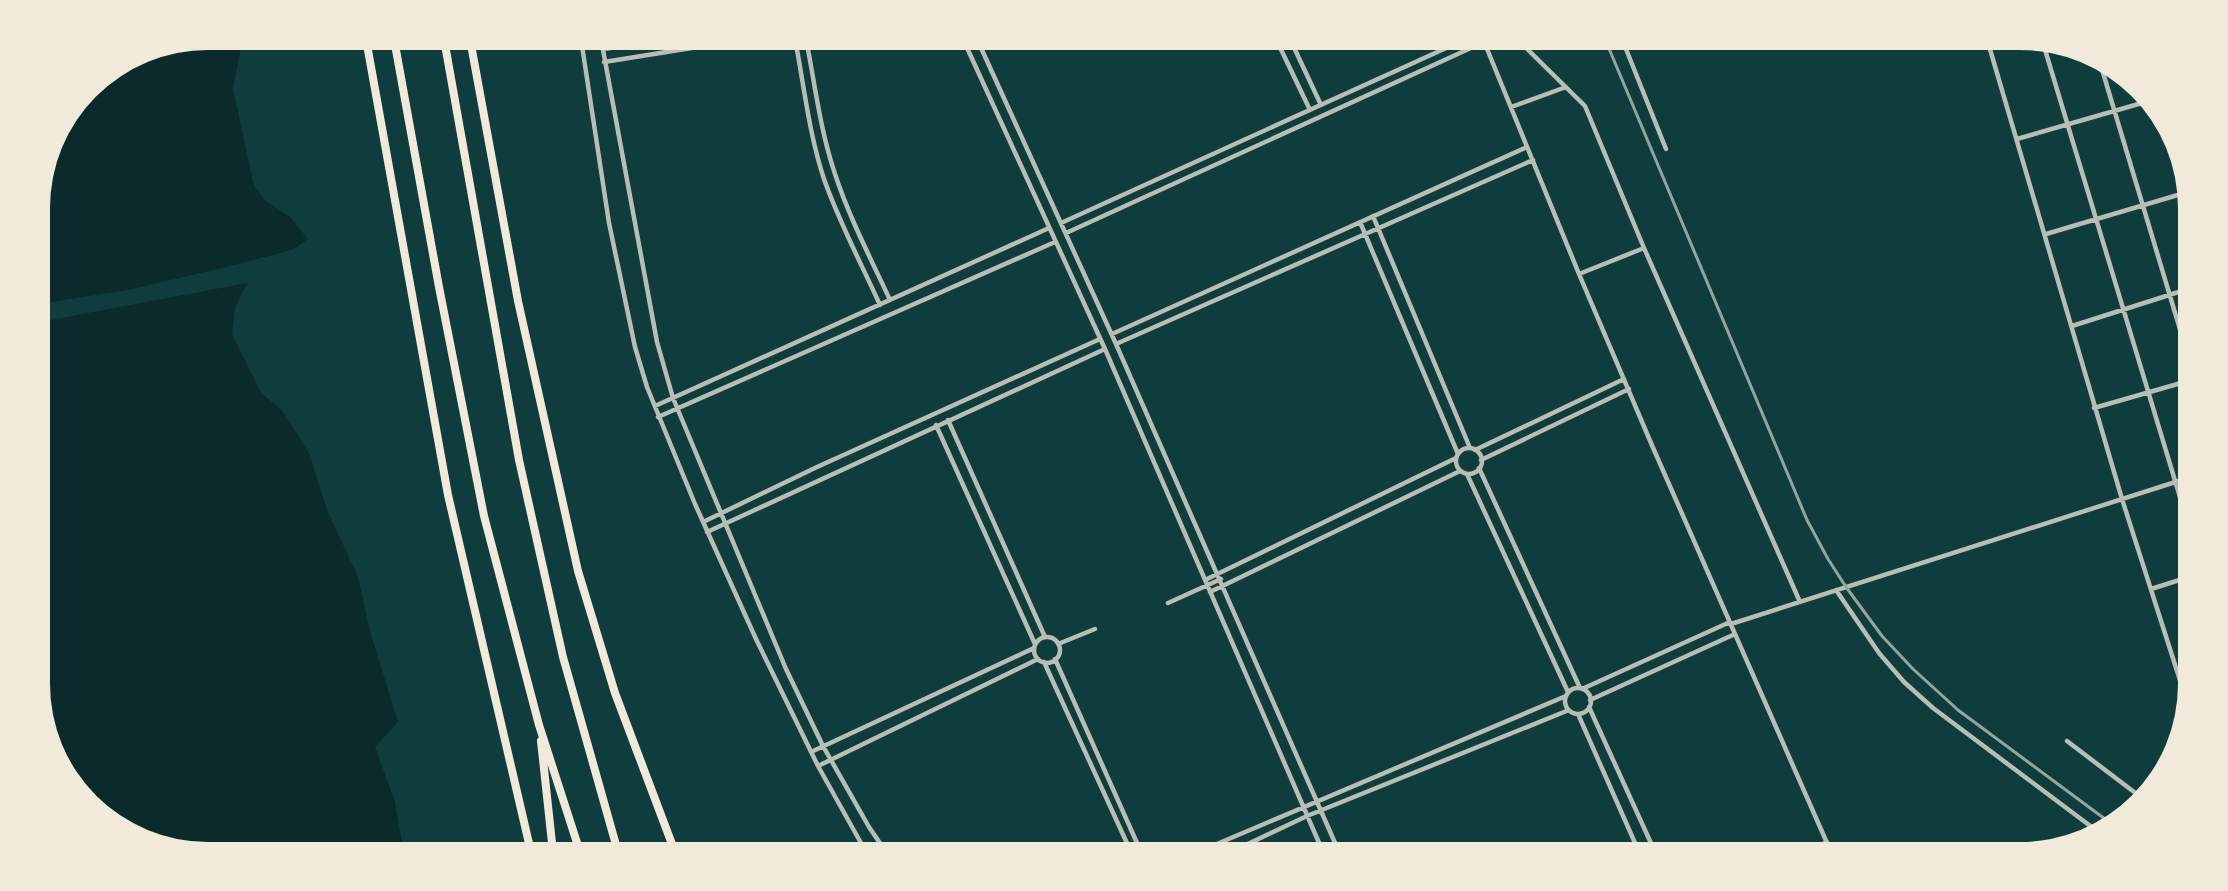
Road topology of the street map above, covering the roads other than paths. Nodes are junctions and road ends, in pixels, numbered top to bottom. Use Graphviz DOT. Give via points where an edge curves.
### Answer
graph roads {
  1 [pos="368,50"];
  2 [pos="396,50"];
  3 [pos="446,50"];
  4 [pos="472,50"];
  5 [pos="583,50"];
  6 [pos="603,50"];
  7 [pos="679,50"];
  8 [pos="797,50"];
  9 [pos="809,50"];
  10 [pos="968,50"];
  11 [pos="982,50"];
  12 [pos="1281,50"];
  13 [pos="1295,50"];
  14 [pos="1442,50"];
  15 [pos="1465,50"];
  16 [pos="1488,50"];
  17 [pos="1528,50"];
  18 [pos="1626,50"];
  19 [pos="1990,50"];
  20 [pos="2046,52"];
  21 [pos="604,62"];
  22 [pos="2104,74"];
  23 [pos="1566,87"];
  24 [pos="1356,89"];
  25 [pos="1361,98"];
  26 [pos="2140,104"];
  27 [pos="1321,105"];
  28 [pos="1511,107"];
  29 [pos="1310,110"];
  30 [pos="2115,111"];
  31 [pos="2068,124"];
  32 [pos="2017,139"];
  33 [pos="1242,141"];
  34 [pos="1527,147"];
  35 [pos="1666,149"];
  36 [pos="1246,151"];
  37 [pos="1533,160"];
  38 [pos="2177,195"];
  39 [pos="2145,205"];
  40 [pos="1374,216"];
  41 [pos="2096,219"];
  42 [pos="1360,222"];
  43 [pos="1061,223"];
  44 [pos="1049,228"];
  45 [pos="1379,228"];
  46 [pos="1066,233"];
  47 [pos="1365,234"];
  48 [pos="2046,234"];
  49 [pos="1056,242"];
  50 [pos="1644,248"];
  51 [pos="1298,250"];
  52 [pos="1302,262"];
  53 [pos="1579,274"];
  54 [pos="2178,292"];
  55 [pos="2170,295"];
  56 [pos="890,300"];
  57 [pos="880,305"];
  58 [pos="2123,310"];
  59 [pos="2178,322"];
  60 [pos="2072,326"];
  61 [pos="1112,334"];
  62 [pos="1100,339"];
  63 [pos="1116,344"];
  64 [pos="1104,349"];
  65 [pos="1624,379"];
  66 [pos="2178,384"];
  67 [pos="1629,389"];
  68 [pos="2147,393"];
  69 [pos="672,398"];
  70 [pos="655,406"];
  71 [pos="2094,408"];
  72 [pos="677,409"];
  73 [pos="658,417"];
  74 [pos="948,420"];
  75 [pos="936,425"];
  76 [pos="1473,449"];
  77 [pos="1457,456"];
  78 [pos="1481,460"];
  79 [pos="1479,468"];
  80 [pos="1460,471"];
  81 [pos="1467,474"];
  82 [pos="2178,482"];
  83 [pos="2174,483"];
  84 [pos="2178,496"];
  85 [pos="2122,499"];
  86 [pos="720,514"];
  87 [pos="703,522"];
  88 [pos="724,525"];
  89 [pos="707,532"];
  90 [pos="1220,576"];
  91 [pos="2178,580"];
  92 [pos="1206,582"];
  93 [pos="1224,586"];
  94 [pos="2151,589"];
  95 [pos="1836,590"];
  96 [pos="1210,592"];
  97 [pos="1800,602"];
  98 [pos="1168,603"];
  99 [pos="1731,623"];
  100 [pos="1095,629"];
  101 [pos="1735,634"];
  102 [pos="1045,637"];
  103 [pos="1058,645"];
  104 [pos="1035,646"];
  105 [pos="1038,659"];
  106 [pos="1055,659"];
  107 [pos="1044,662"];
  108 [pos="2178,671"];
  109 [pos="1581,688"];
  110 [pos="1567,694"];
  111 [pos="1590,700"];
  112 [pos="1589,707"];
  113 [pos="1569,710"];
  114 [pos="1578,714"];
  115 [pos="539,725"];
  116 [pos="2067,741"];
  117 [pos="822,746"];
  118 [pos="811,752"];
  119 [pos="831,760"];
  120 [pos="818,766"];
  121 [pos="2134,792"];
  122 [pos="1316,800"];
  123 [pos="1303,806"];
  124 [pos="1321,810"];
  125 [pos="1307,816"];
  126 [pos="2089,825"];
  127 [pos="1126,841"];
  128 [pos="1136,841"];
  129 [pos="1222,841"];
  130 [pos="1253,841"];
  131 [pos="1318,841"];
  132 [pos="1334,841"];
  133 [pos="1634,841"];
  134 [pos="1650,841"];
  135 [pos="529,842"];
  136 [pos="552,842"];
  137 [pos="577,842"];
  138 [pos="615,842"];
  139 [pos="671,842"];
  140 [pos="860,842"];
  141 [pos="880,842"];
  142 [pos="1827,842"];
  1 -- 135 [label="highway" via="448,495"];
  2 -- 115 [label="highway" via="484,516"];
  3 -- 138 [label="highway" via="519,460 563,657"];
  4 -- 139 [label="highway" via="518,301 576,560 615,693"];
  5 -- 70 [label="street" via="609,223 635,348"];
  6 -- 21 [label="street"];
  7 -- 21 [label="street"];
  8 -- 57 [label="street" via="824,176"];
  9 -- 56 [label="street" via="834,173"];
  10 -- 44 [label="street"];
  11 -- 43 [label="street"];
  12 -- 29 [label="street"];
  13 -- 27 [label="street"];
  14 -- 24 [label="street"];
  15 -- 25 [label="street"];
  16 -- 28 [label="street"];
  17 -- 23 [label="street"];
  18 -- 35 [label="street"];
  19 -- 32 [label="street"];
  20 -- 31 [label="street"];
  21 -- 69 [label="street" via="659,351"];
  22 -- 30 [label="street"];
  23 -- 28 [label="street"];
  23 -- 50 [label="street" via="1584,106"];
  24 -- 25 [label="street"];
  24 -- 27 [label="street"];
  25 -- 36 [label="street"];
  26 -- 30 [label="street"];
  27 -- 29 [label="street"];
  28 -- 34 [label="street"];
  29 -- 33 [label="street"];
  30 -- 31 [label="street"];
  30 -- 39 [label="street"];
  31 -- 32 [label="street"];
  31 -- 41 [label="street"];
  32 -- 48 [label="street"];
  33 -- 36 [label="street"];
  33 -- 43 [label="street"];
  34 -- 37 [label="street"];
  34 -- 40 [label="street"];
  36 -- 46 [label="street"];
  37 -- 45 [label="street"];
  37 -- 53 [label="street"];
  38 -- 39 [label="street"];
  39 -- 41 [label="street"];
  39 -- 55 [label="street"];
  40 -- 42 [label="street"];
  40 -- 45 [label="street"];
  41 -- 48 [label="street"];
  41 -- 58 [label="street"];
  42 -- 47 [label="street"];
  42 -- 51 [label="street"];
  43 -- 46 [label="street"];
  44 -- 49 [label="street"];
  44 -- 56 [label="street"];
  45 -- 47 [label="street"];
  45 -- 76 [label="street"];
  46 -- 61 [label="street"];
  47 -- 52 [label="street"];
  47 -- 77 [label="street"];
  48 -- 60 [label="street"];
  49 -- 62 [label="street"];
  49 -- 72 [label="street"];
  50 -- 53 [label="street"];
  50 -- 97 [label="street"];
  51 -- 52 [label="street"];
  51 -- 61 [label="street"];
  52 -- 63 [label="street"];
  53 -- 65 [label="street"];
  54 -- 55 [label="street"];
  55 -- 58 [label="street"];
  55 -- 59 [label="street"];
  56 -- 57 [label="street"];
  57 -- 69 [label="street"];
  58 -- 60 [label="street"];
  58 -- 68 [label="street"];
  60 -- 71 [label="street"];
  61 -- 63 [label="street"];
  62 -- 64 [label="street"];
  62 -- 86 [label="street"];
  63 -- 90 [label="street"];
  64 -- 74 [label="street"];
  64 -- 92 [label="street"];
  65 -- 67 [label="street"];
  65 -- 76 [label="street"];
  66 -- 68 [label="street"];
  67 -- 78 [label="street"];
  67 -- 99 [label="street"];
  68 -- 71 [label="street"];
  68 -- 83 [label="street"];
  69 -- 70 [label="street"];
  69 -- 72 [label="street"];
  70 -- 73 [label="street"];
  71 -- 85 [label="street"];
  72 -- 73 [label="street"];
  72 -- 86 [label="street"];
  73 -- 87 [label="street"];
  74 -- 75 [label="street"];
  74 -- 102 [label="street"];
  75 -- 88 [label="street"];
  75 -- 104 [label="street"];
  76 -- 77 [label="street" via="1463,449"];
  76 -- 78 [label="street"];
  77 -- 80 [label="street"];
  77 -- 90 [label="street"];
  78 -- 79 [label="street"];
  79 -- 81 [label="street"];
  79 -- 109 [label="street"];
  80 -- 81 [label="street"];
  80 -- 93 [label="street"];
  81 -- 110 [label="street"];
  82 -- 83 [label="street"];
  83 -- 84 [label="street"];
  83 -- 85 [label="street"];
  85 -- 94 [label="street"];
  85 -- 95 [label="street"];
  86 -- 87 [label="street"];
  86 -- 88 [label="street"];
  87 -- 89 [label="street"];
  88 -- 89 [label="street"];
  88 -- 117 [label="street"];
  89 -- 118 [label="street"];
  90 -- 92 [label="street"];
  90 -- 93 [label="street"];
  91 -- 94 [label="street"];
  92 -- 96 [label="street"];
  92 -- 98 [label="street"];
  93 -- 96 [label="street"];
  93 -- 122 [label="street"];
  94 -- 108 [label="street"];
  95 -- 97 [label="street"];
  95 -- 126 [label="street" via="1904,682"];
  96 -- 123 [label="street"];
  97 -- 99 [label="street"];
  99 -- 101 [label="street"];
  99 -- 109 [label="street"];
  100 -- 103 [label="street"];
  101 -- 111 [label="street"];
  101 -- 142 [label="street"];
  102 -- 103 [label="street" via="1054,639"];
  102 -- 104 [label="street"];
  103 -- 106 [label="street"];
  104 -- 105 [label="street"];
  104 -- 117 [label="street"];
  105 -- 107 [label="street"];
  105 -- 119 [label="street"];
  106 -- 107 [label="street"];
  106 -- 128 [label="street"];
  107 -- 127 [label="street"];
  109 -- 110 [label="street"];
  109 -- 111 [label="street"];
  110 -- 113 [label="street"];
  110 -- 122 [label="street"];
  111 -- 112 [label="street"];
  112 -- 114 [label="street"];
  112 -- 134 [label="street"];
  113 -- 114 [label="street"];
  113 -- 124 [label="street"];
  114 -- 133 [label="street"];
  115 -- 136 [label="highway"];
  115 -- 137 [label="highway"];
  116 -- 121 [label="street"];
  117 -- 118 [label="street"];
  117 -- 119 [label="street"];
  118 -- 120 [label="street"];
  119 -- 120 [label="street"];
  119 -- 141 [label="street"];
  120 -- 140 [label="street"];
  122 -- 123 [label="street"];
  122 -- 124 [label="street"];
  123 -- 125 [label="street"];
  123 -- 129 [label="street"];
  124 -- 125 [label="street"];
  124 -- 132 [label="street"];
  125 -- 130 [label="street"];
  125 -- 131 [label="street"];
}
